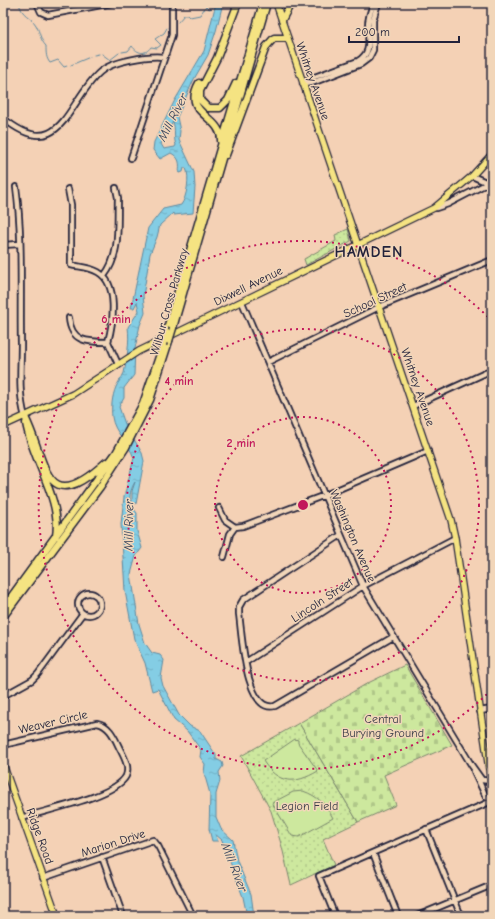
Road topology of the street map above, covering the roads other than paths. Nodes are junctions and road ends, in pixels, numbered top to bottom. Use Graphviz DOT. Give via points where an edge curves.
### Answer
graph roads {
  1 [pos="37,3"];
  2 [pos="112,3"];
  3 [pos="172,3"];
  4 [pos="234,3"];
  5 [pos="238,3"];
  6 [pos="263,3"];
  7 [pos="267,3"];
  8 [pos="277,3"];
  9 [pos="286,3"];
  10 [pos="291,3"];
  11 [pos="374,3"];
  12 [pos="378,3"];
  13 [pos="282,20"];
  14 [pos="287,38"];
  15 [pos="370,53"];
  16 [pos="164,57"];
  17 [pos="244,68"];
  18 [pos="303,84"];
  19 [pos="3,118"];
  20 [pos="220,148"];
  21 [pos="492,154"];
  22 [pos="131,158"];
  23 [pos="222,161"];
  24 [pos="472,176"];
  25 [pos="491,182"];
  26 [pos="16,187"];
  27 [pos="68,188"];
  28 [pos="116,188"];
  29 [pos="434,208"];
  30 [pos="19,244"];
  31 [pos="3,245"];
  32 [pos="358,246"];
  33 [pos="492,260"];
  34 [pos="104,276"];
  35 [pos="242,302"];
  36 [pos="379,308"];
  37 [pos="70,318"];
  38 [pos="108,342"];
  39 [pos="268,362"];
  40 [pos="118,364"];
  41 [pos="492,370"];
  42 [pos="413,406"];
  43 [pos="25,417"];
  44 [pos="3,426"];
  45 [pos="131,433"];
  46 [pos="428,451"];
  47 [pos="116,453"];
  48 [pos="325,495"];
  49 [pos="219,508"];
  50 [pos="235,527"];
  51 [pos="341,535"];
  52 [pos="55,537"];
  53 [pos="455,538"];
  54 [pos="224,557"];
  55 [pos="363,586"];
  56 [pos="3,608"];
  57 [pos="83,613"];
  58 [pos="3,617"];
  59 [pos="393,637"];
  60 [pos="246,662"];
  61 [pos="3,696"];
  62 [pos="492,709"];
  63 [pos="480,711"];
  64 [pos="3,745"];
  65 [pos="3,764"];
  66 [pos="472,766"];
  67 [pos="491,777"];
  68 [pos="492,790"];
  69 [pos="492,800"];
  70 [pos="22,818"];
  71 [pos="426,829"];
  72 [pos="372,853"];
  73 [pos="102,857"];
  74 [pos="43,878"];
  75 [pos="492,885"];
  76 [pos="455,900"];
  77 [pos="57,916"];
  78 [pos="123,916"];
  79 [pos="193,916"];
  80 [pos="335,916"];
  81 [pos="398,916"];
  82 [pos="416,916"];
  83 [pos="461,916"];
  1 -- 2 [label="street" via="41,12 48,15"];
  3 -- 16 [label="street" via="172,35"];
  4 -- 20 [label="highway" via="215,52 194,94 198,109 219,131"];
  5 -- 17 [label="highway" via="217,58 201,87 199,94 202,103 212,109 225,104"];
  6 -- 17 [label="highway, Wilbur Cross Parkway"];
  7 -- 23 [label="highway, Wilbur Cross Parkway"];
  8 -- 9 [label="highway"];
  8 -- 13 [label="main road, Whitney Avenue"];
  10 -- 13 [label="highway"];
  11 -- 15 [label="street" via="368,18"];
  12 -- 15 [label="street" via="373,20 374,46"];
  13 -- 14 [label="main road, Whitney Avenue"];
  14 -- 18 [label="main road, Whitney Avenue"];
  14 -- 23 [label="highway" via="274,38 266,47 229,151"];
  15 -- 18 [label="street" via="364,63"];
  16 -- 19 [label="street" via="126,61 104,69 92,80 67,118 48,132 28,134"];
  16 -- 22 [label="street"];
  17 -- 20 [label="highway, Wilbur Cross Parkway"];
  18 -- 32 [label="main road, Whitney Avenue"];
  20 -- 45 [label="highway, Wilbur Cross Parkway, bridge" via="163,344"];
  21 -- 24 [label="main road, Dixwell Avenue"];
  23 -- 45 [label="highway, Wilbur Cross Parkway, bridge" via="150,400"];
  24 -- 25 [label="street" via="485,183"];
  24 -- 29 [label="main road, Dixwell Avenue"];
  25 -- 29 [label="street" via="448,204"];
  26 -- 30 [label="street"];
  27 -- 34 [label="street" via="71,205 70,265 92,269"];
  28 -- 34 [label="street" via="118,198 115,258"];
  29 -- 32 [label="main road, Dixwell Avenue"];
  30 -- 31 [label="street"];
  30 -- 43 [label="street" via="19,389"];
  32 -- 35 [label="main road, Dixwell Avenue"];
  32 -- 36 [label="main road, Whitney Avenue"];
  33 -- 36 [label="street, School Street"];
  34 -- 38 [label="street" via="111,290 112,300"];
  35 -- 39 [label="street, Washington Avenue"];
  35 -- 40 [label="main road, Dixwell Avenue"];
  36 -- 39 [label="street, School Street"];
  36 -- 42 [label="main road, Whitney Avenue"];
  37 -- 38 [label="street" via="71,330 78,338"];
  38 -- 40 [label="street"];
  39 -- 48 [label="street, Washington Avenue"];
  40 -- 43 [label="main road, Dixwell Avenue" via="73,394"];
  41 -- 42 [label="street"];
  42 -- 46 [label="main road, Whitney Avenue"];
  43 -- 44 [label="main road, Dixwell Avenue"];
  43 -- 47 [label="highway" via="44,467 52,482 59,486 78,485"];
  43 -- 52 [label="highway" via="28,438 55,509 58,523"];
  45 -- 47 [label="highway, Wilbur Cross Parkway"];
  45 -- 58 [label="highway, Wilbur Cross Parkway" via="126,447 100,487"];
  46 -- 48 [label="street"];
  46 -- 53 [label="main road, Whitney Avenue"];
  47 -- 52 [label="highway, Wilbur Cross Parkway"];
  48 -- 50 [label="street" via="252,524"];
  48 -- 51 [label="street, Washington Avenue"];
  49 -- 50 [label="street" via="225,520"];
  50 -- 54 [label="street" via="230,534"];
  51 -- 55 [label="street, Washington Avenue"];
  51 -- 60 [label="street" via="243,600 239,614"];
  52 -- 56 [label="highway, Wilbur Cross Parkway"];
  53 -- 55 [label="street, Lincoln Street"];
  53 -- 63 [label="main road, Whitney Avenue"];
  55 -- 59 [label="street, Washington Avenue"];
  55 -- 60 [label="street, Lincoln Street"];
  57 -- 57 [label="street" via="89,615 97,611 100,602 97,596 89,594 82,597 79,605"];
  57 -- 61 [label="street" via="38,674"];
  59 -- 60 [label="street" via="272,706 262,704 252,689"];
  59 -- 66 [label="street, Washington Avenue"];
  62 -- 63 [label="street"];
  63 -- 67 [label="main road, Whitney Avenue"];
  64 -- 70 [label="street, Weaver Circle" via="97,722 111,732 125,761 126,776 104,792"];
  65 -- 70 [label="main road, Ridge Road"];
  66 -- 67 [label="street, Washington Avenue" via="482,780"];
  66 -- 69 [label="street, Washington Avenue" via="486,797"];
  67 -- 68 [label="main road, Whitney Avenue"];
  69 -- 71 [label="street"];
  70 -- 74 [label="main road, Ridge Road"];
  71 -- 72 [label="street"];
  71 -- 76 [label="street"];
  72 -- 80 [label="street" via="319,876"];
  72 -- 81 [label="street"];
  73 -- 74 [label="street, Marion Drive"];
  73 -- 78 [label="street"];
  73 -- 79 [label="street, Marion Drive" via="145,841 154,841"];
  74 -- 77 [label="main road, Ridge Road"];
  75 -- 76 [label="street"];
  76 -- 82 [label="street"];
  76 -- 83 [label="street"];
}
